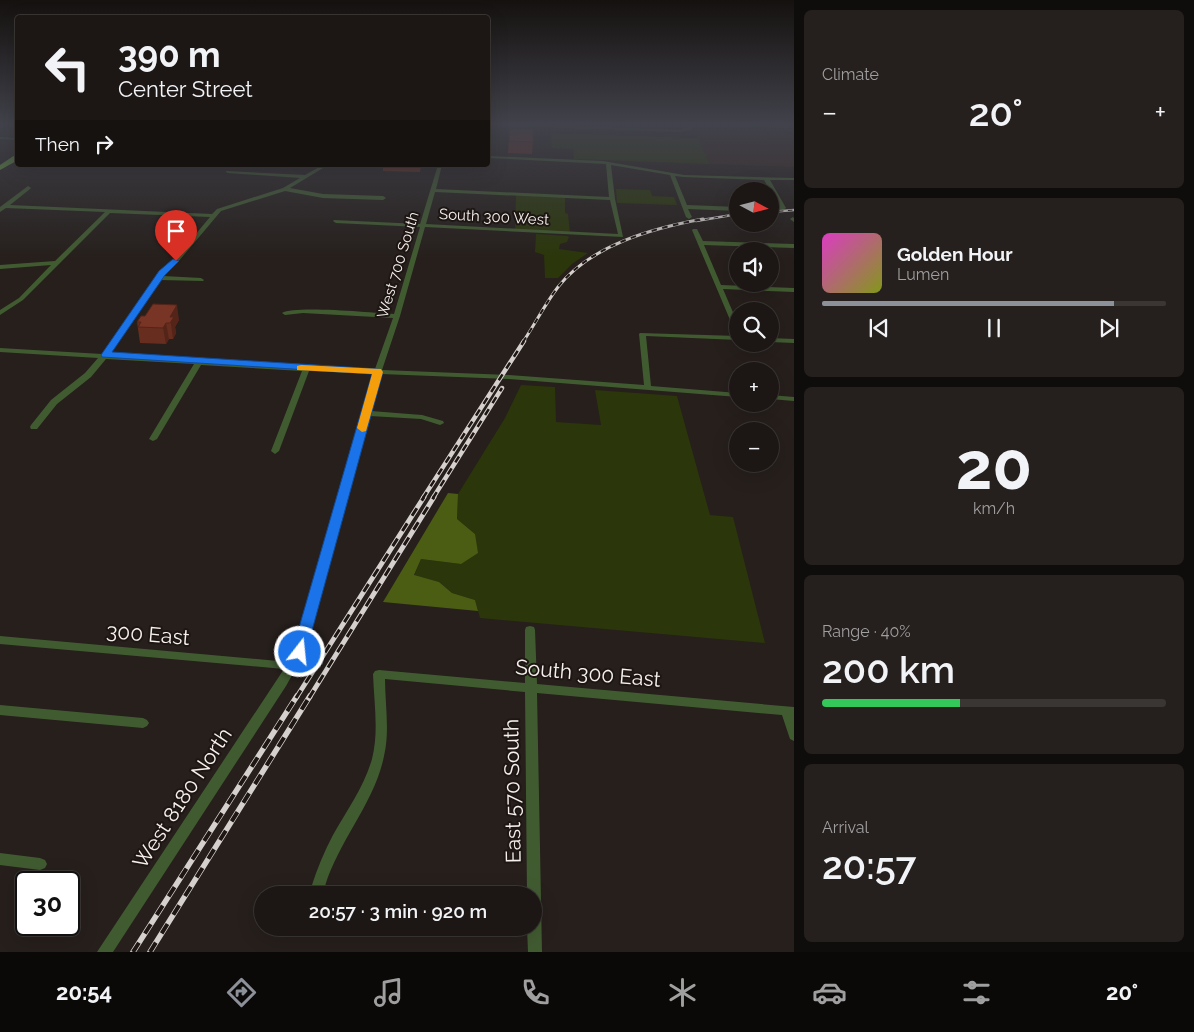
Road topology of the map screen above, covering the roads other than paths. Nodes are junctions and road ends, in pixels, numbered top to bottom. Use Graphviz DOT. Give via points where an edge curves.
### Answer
graph roads {
  1 [pos="319,169"];
  2 [pos="439,169"];
  3 [pos="609,169"];
  4 [pos="642,169"];
  5 [pos="228,172"];
  6 [pos="672,175"];
  7 [pos="306,177"];
  8 [pos="766,178"];
  9 [pos="794,179"];
  10 [pos="28,188"];
  11 [pos="285,189"];
  12 [pos="434,190"];
  13 [pos="383,198"];
  14 [pos="612,198"];
  15 [pos="6,206"];
  16 [pos="685,207"];
  17 [pos="779,208"];
  18 [pos="783,208"];
  19 [pos="729,209"];
  20 [pos="0,210"];
  21 [pos="109,211"];
  22 [pos="214,216"];
  23 [pos="689,218"];
  24 [pos="336,222"];
  25 [pos="423,226"];
  26 [pos="695,230"];
  27 [pos="621,236"];
  28 [pos="700,243"];
  29 [pos="794,246"];
  30 [pos="56,263"];
  31 [pos="0,267"];
  32 [pos="159,278"];
  33 [pos="202,280"];
  34 [pos="720,287"];
  35 [pos="794,290"];
  36 [pos="729,310"];
  37 [pos="0,312"];
  38 [pos="285,313"];
  39 [pos="397,316"];
  40 [pos="729,338"];
  41 [pos="779,340"];
  42 [pos="794,341"];
  43 [pos="0,350"];
  44 [pos="105,355"];
  45 [pos="199,362"];
  46 [pos="306,369"];
  47 [pos="378,372"];
  48 [pos="648,389"];
  49 [pos="729,394"];
  50 [pos="779,398"];
  51 [pos="794,399"];
  52 [pos="366,413"];
  53 [pos="440,423"];
  54 [pos="34,427"];
  55 [pos="153,439"];
  56 [pos="275,451"];
  57 [pos="530,630"];
  58 [pos="0,640"];
  59 [pos="292,666"];
  60 [pos="530,687"];
  61 [pos="0,710"];
  62 [pos="790,712"];
  63 [pos="143,723"];
  64 [pos="794,736"];
  65 [pos="0,859"];
  66 [pos="40,864"];
  67 [pos="318,886"];
  68 [pos="533,886"];
  69 [pos="534,936"];
  70 [pos="104,952"];
  71 [pos="535,952"];
  1 -- 7 [label="street"];
  2 -- 12 [label="street, West 700 South"];
  3 -- 14 [label="street"];
  4 -- 6 [label="street"];
  5 -- 7 [label="street"];
  6 -- 8 [label="street"];
  6 -- 16 [label="street"];
  7 -- 11 [label="street"];
  8 -- 9 [label="street"];
  8 -- 18 [label="street"];
  10 -- 15 [label="street"];
  11 -- 13 [label="street" via="323,196"];
  11 -- 22 [label="street" via="229,205"];
  12 -- 14 [label="street"];
  12 -- 25 [label="street, West 700 South"];
  14 -- 27 [label="street"];
  15 -- 20 [label="street"];
  15 -- 21 [label="street"];
  16 -- 19 [label="street"];
  16 -- 23 [label="street"];
  17 -- 18 [label="street"];
  21 -- 22 [label="street"];
  21 -- 30 [label="street"];
  22 -- 32 [label="street"];
  24 -- 25 [label="street, South 300 West"];
  25 -- 27 [label="street, South 300 West"];
  25 -- 39 [label="street, West 700 South"];
  26 -- 28 [label="street"];
  28 -- 29 [label="street"];
  28 -- 34 [label="street"];
  30 -- 31 [label="street"];
  30 -- 37 [label="street" via="21,299"];
  32 -- 33 [label="street"];
  32 -- 44 [label="street"];
  34 -- 35 [label="street"];
  34 -- 36 [label="street"];
  38 -- 39 [label="street"];
  39 -- 47 [label="street, West 700 South"];
  40 -- 48 [label="street" via="642,334"];
  41 -- 42 [label="street"];
  43 -- 44 [label="street"];
  44 -- 45 [label="street"];
  44 -- 54 [label="street" via="88,375 54,402"];
  45 -- 46 [label="street"];
  45 -- 55 [label="street"];
  46 -- 47 [label="street"];
  46 -- 56 [label="street"];
  47 -- 48 [label="street"];
  47 -- 52 [label="street, West 700 South"];
  48 -- 49 [label="street"];
  50 -- 51 [label="street"];
  52 -- 53 [label="street" via="422,417"];
  52 -- 59 [label="street, West 8180 North" via="300,652"];
  57 -- 60 [label="street, East 570 South"];
  58 -- 59 [label="street, 300 East"];
  59 -- 70 [label="street, West 8180 North"];
  60 -- 62 [label="street, South 300 East"];
  60 -- 67 [label="street, South 300 East" via="379,674 378,758 322,871"];
  60 -- 68 [label="street, East 570 South"];
  61 -- 63 [label="street"];
  62 -- 64 [label="street"];
  65 -- 66 [label="street"];
  69 -- 71 [label="street, East 570 South"];
}
